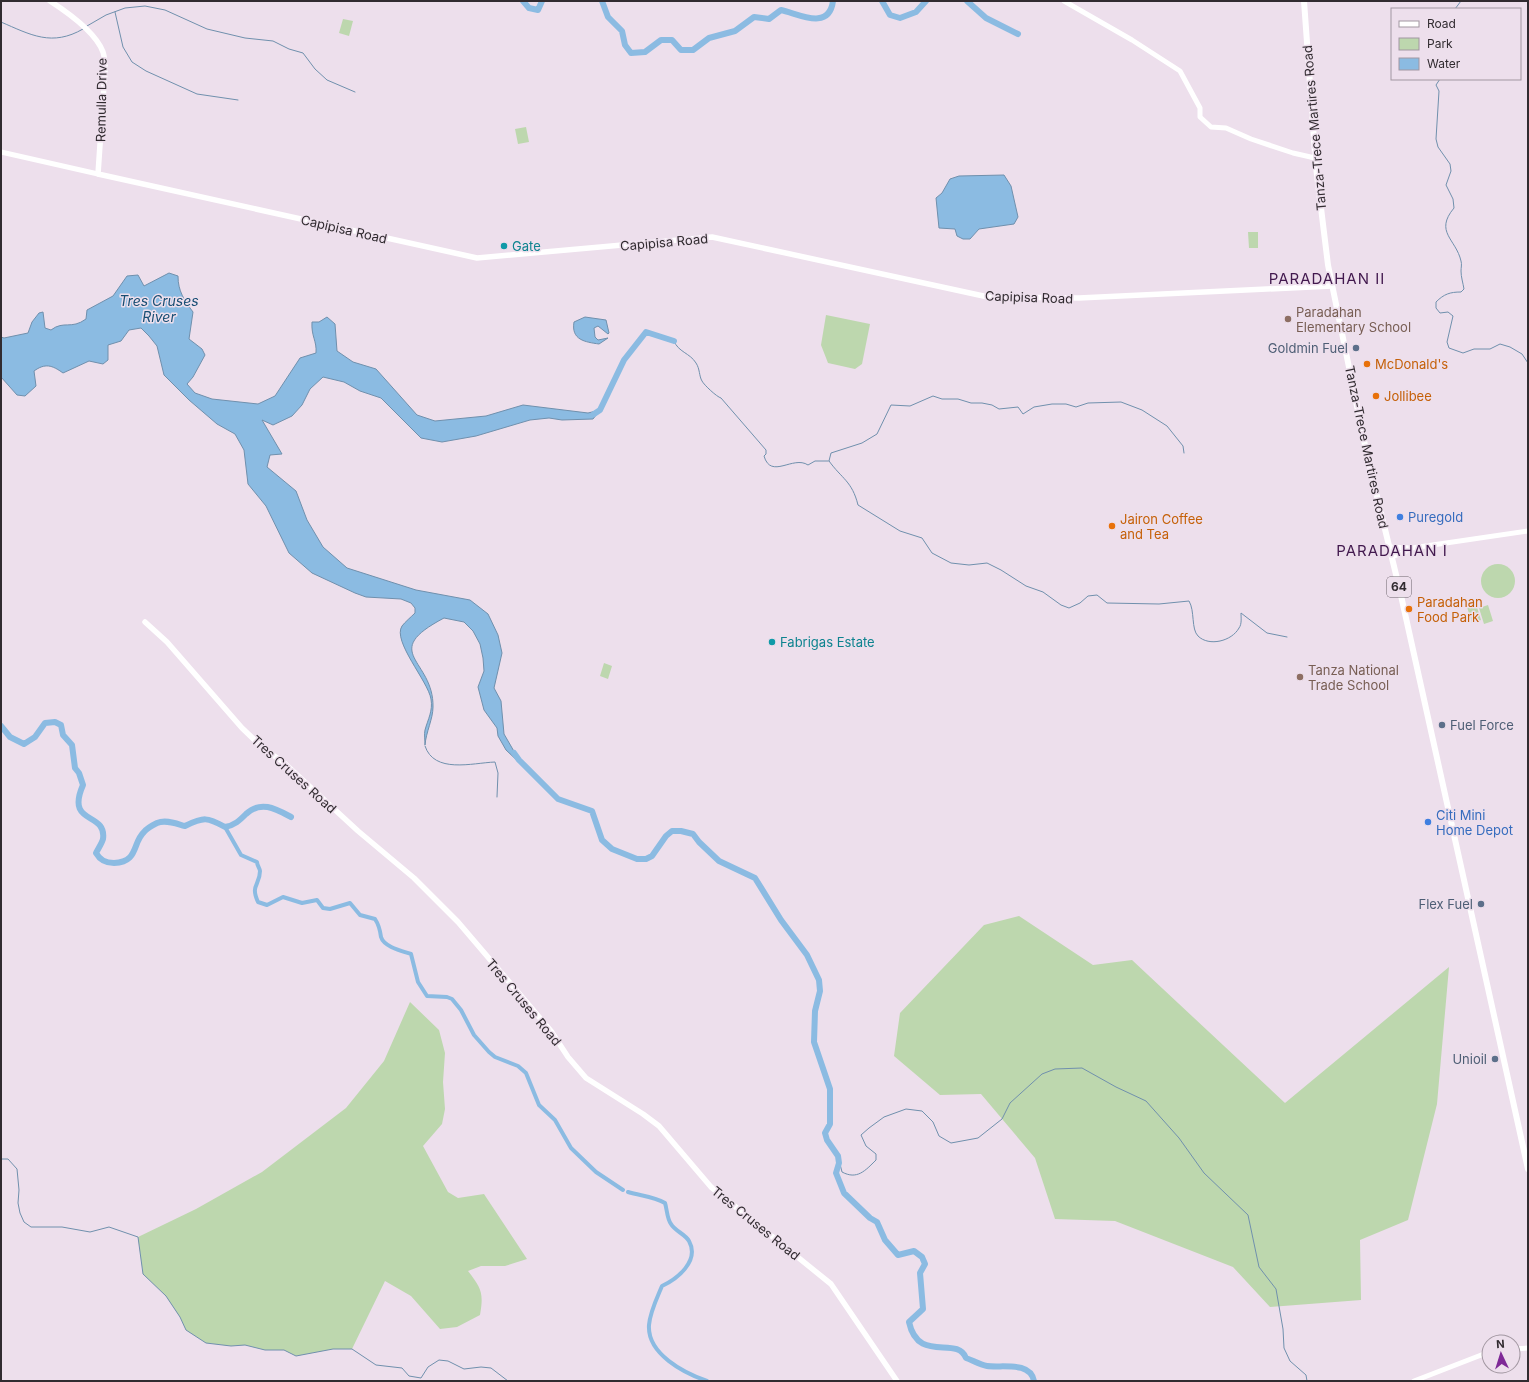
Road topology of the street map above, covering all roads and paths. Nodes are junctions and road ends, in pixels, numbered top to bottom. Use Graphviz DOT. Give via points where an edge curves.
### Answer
graph roads {
  1 [pos="50,1"];
  2 [pos="1064,1"];
  3 [pos="1304,1"];
  4 [pos="1,152"];
  5 [pos="1315,158"];
  6 [pos="98,174"];
  7 [pos="1332,286"];
  8 [pos="1528,531"];
  9 [pos="1389,547"];
  10 [pos="1412,548"];
  11 [pos="1392,557"];
  12 [pos="145,622"];
  13 [pos="1528,1169"];
  14 [pos="1481,1355"];
  15 [pos="897,1381"];
  16 [pos="1414,1381"];
  1 -- 6 [label="main road, Remulla Drive" via="66,11 96,40 103,52 105,66"];
  2 -- 5 [label="street" via="1180,71 1200,108 1200,117 1211,127 1226,128 1251,140"];
  3 -- 5 [label="main road, Tanza-Trece Martires Road / 64"];
  4 -- 6 [label="street, Capipisa Road"];
  5 -- 7 [label="main road, Tanza-Trece Martires Road / 64"];
  6 -- 7 [label="main road, Capipisa Road" via="478,258 712,237 994,298 1079,298"];
  7 -- 9 [label="main road, Tanza-Trece Martires Road / 64"];
  8 -- 10 [label="street"];
  9 -- 10 [label="street"];
  9 -- 11 [label="main road, Tanza-Trece Martires Road / 64"];
  10 -- 11 [label="street"];
  11 -- 13 [label="main road, Tanza-Trece Martires Road / 64"];
  12 -- 15 [label="main road, Tres Cruses Road" via="167,642 242,728 414,878 458,922 551,1031 586,1078 659,1126 711,1187 831,1284"];
  14 -- 16 [label="street"];
}
